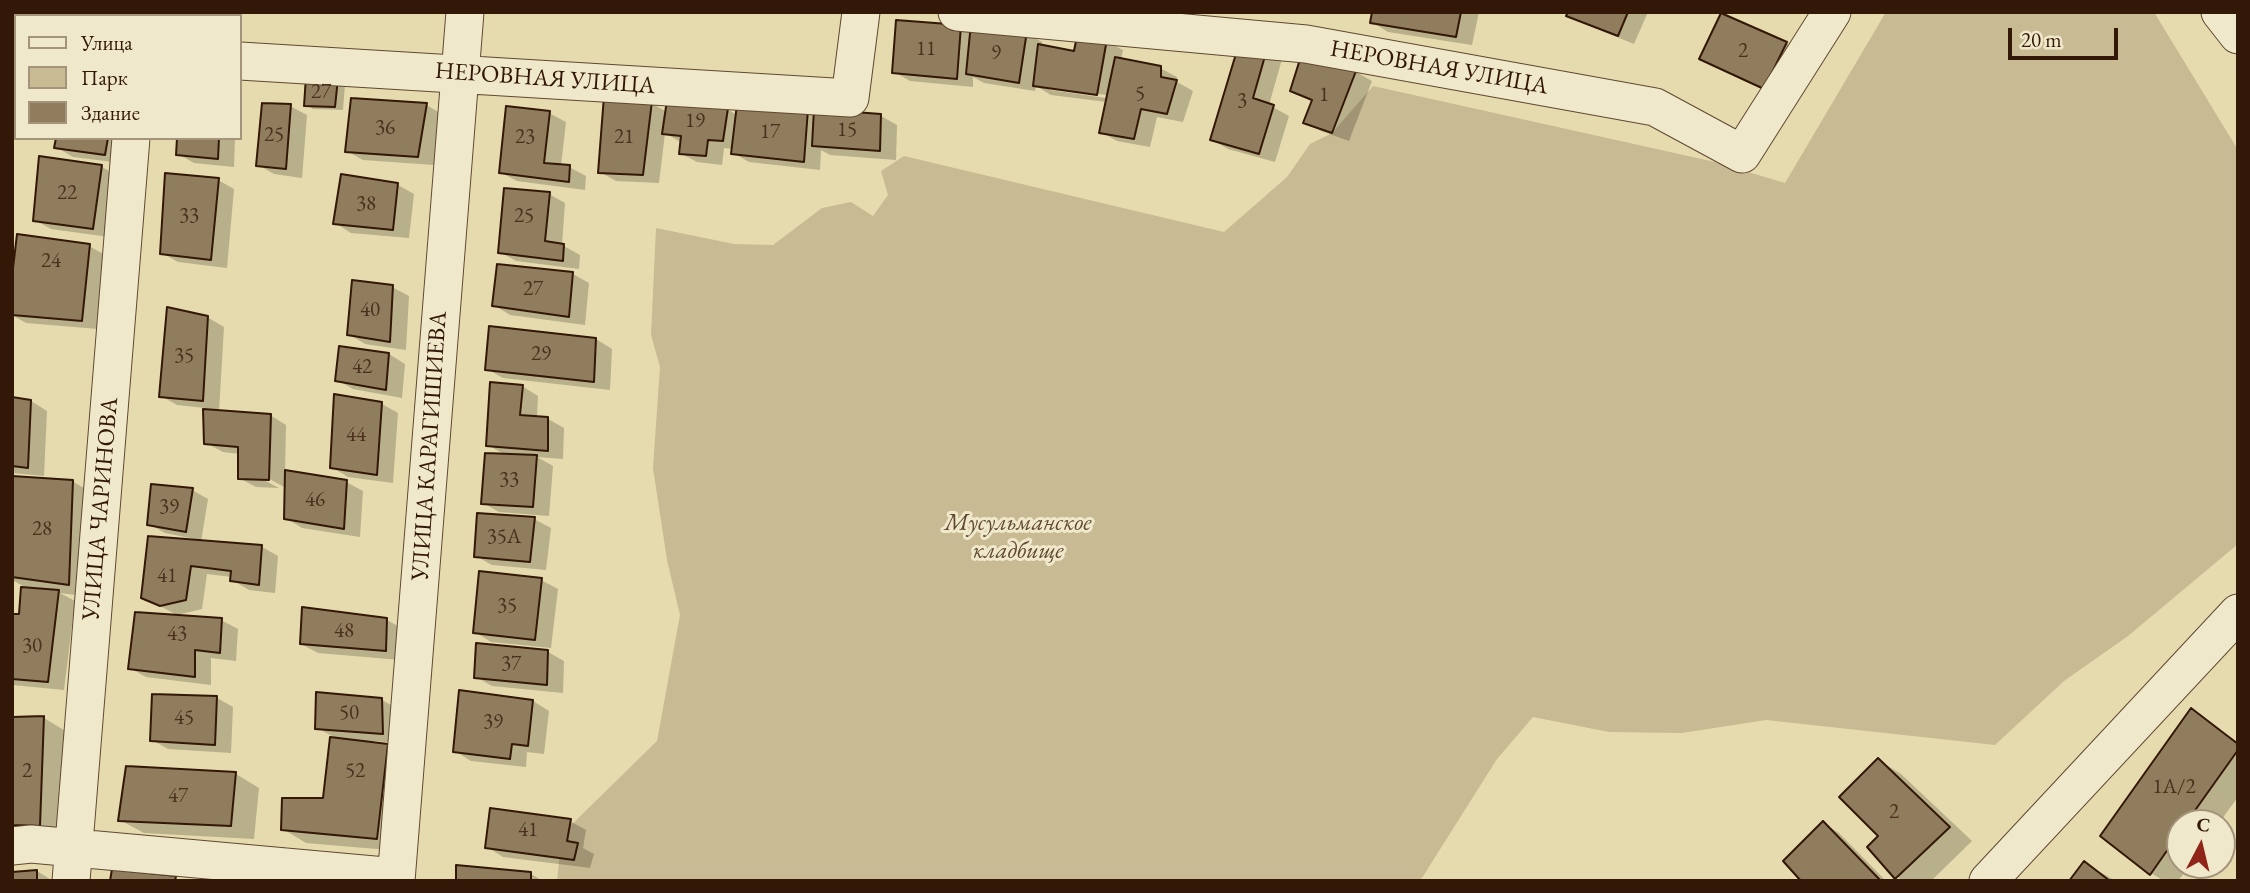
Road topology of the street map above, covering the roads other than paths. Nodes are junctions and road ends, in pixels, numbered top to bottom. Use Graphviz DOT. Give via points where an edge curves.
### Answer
graph roads {
  1 [pos="465,12"];
  2 [pos="861,12"];
  3 [pos="957,12"];
  4 [pos="1832,12"];
  5 [pos="2220,12"];
  6 [pos="2238,34"];
  7 [pos="242,61"];
  8 [pos="459,74"];
  9 [pos="131,140"];
  10 [pos="2238,613"];
  11 [pos="12,846"];
  12 [pos="72,864"];
  13 [pos="396,879"];
  14 [pos="1988,881"];
  1 -- 8 [label="street, УЛИЦА КАРАГИШИЕВА"];
  2 -- 8 [label="street, НЕРОВНАЯ УЛИЦА" via="850,98"];
  3 -- 4 [label="street, НЕРОВНАЯ УЛИЦА" via="1306,44 1655,107 1742,153"];
  5 -- 6 [label="street"];
  7 -- 8 [label="street, НЕРОВНАЯ УЛИЦА"];
  8 -- 13 [label="street, УЛИЦА КАРАГИШИЕВА"];
  9 -- 12 [label="street, УЛИЦА ЧАРИНОВА"];
  10 -- 14 [label="street"];
  11 -- 12 [label="street" via="32,844"];
  12 -- 13 [label="street"];
}
